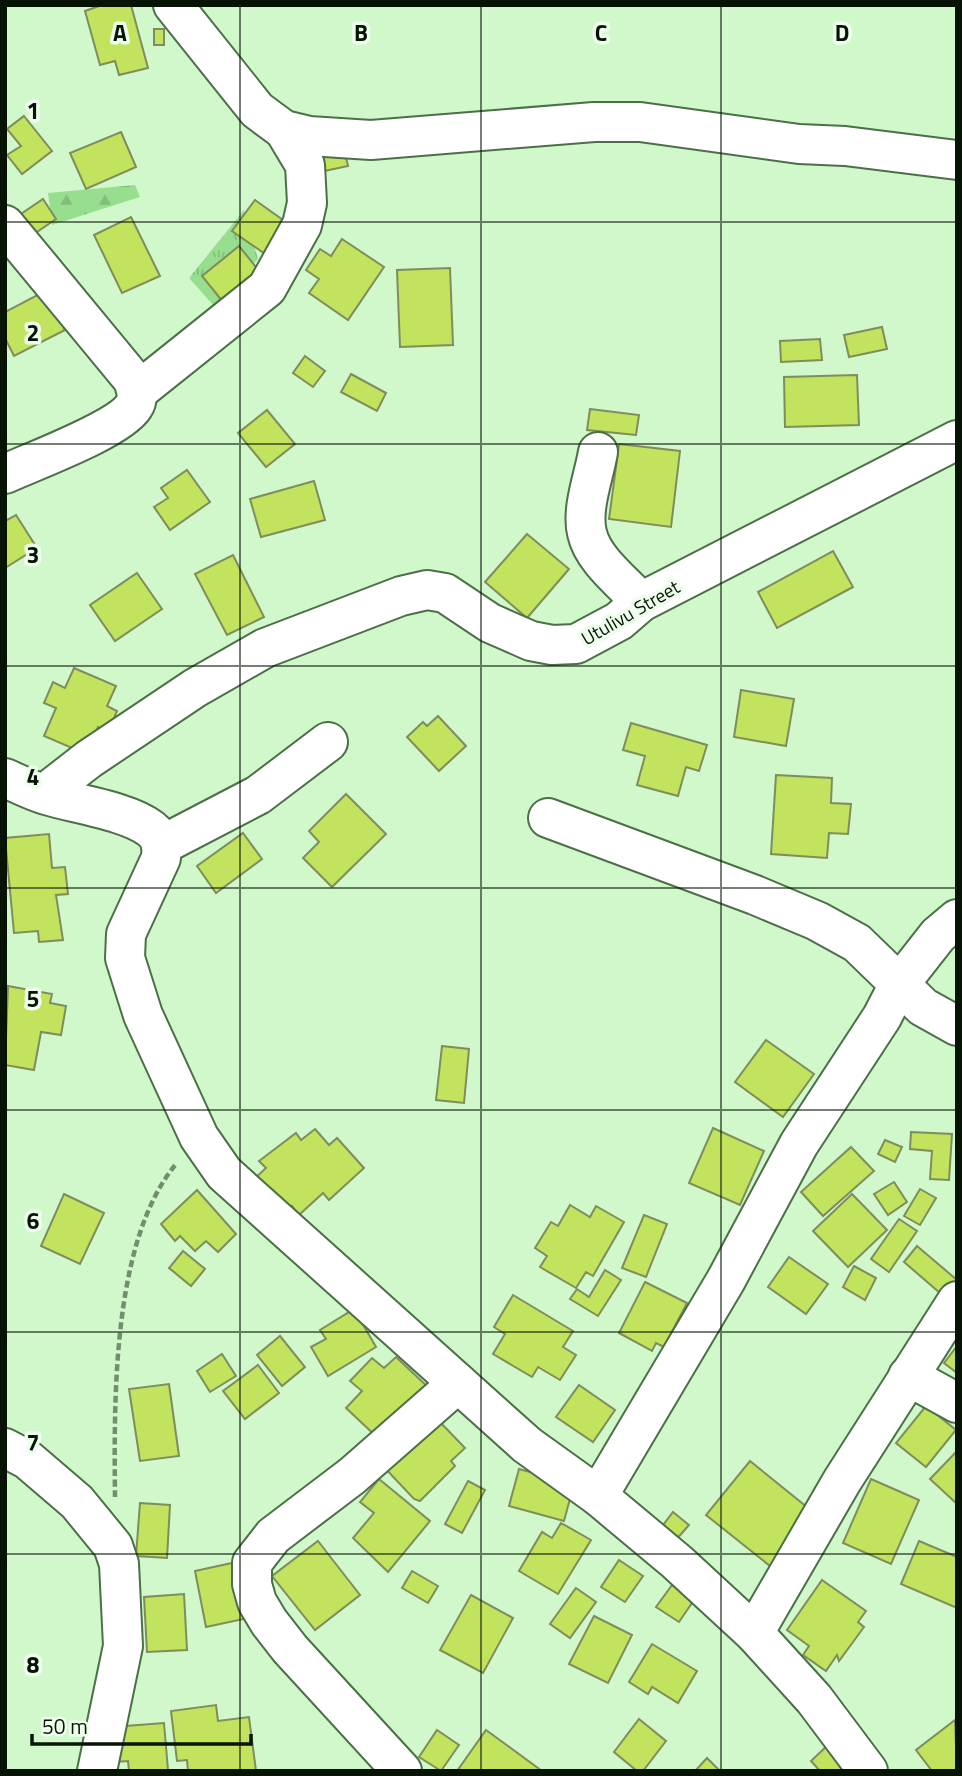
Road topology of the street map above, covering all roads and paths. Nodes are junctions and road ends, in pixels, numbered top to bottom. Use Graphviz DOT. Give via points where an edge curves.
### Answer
graph roads {
  1 [pos="173,5"];
  2 [pos="284,130"];
  3 [pos="957,160"];
  4 [pos="5,225"];
  5 [pos="137,393"];
  6 [pos="957,439"];
  7 [pos="598,452"];
  8 [pos="5,474"];
  9 [pos="641,602"];
  10 [pos="328,742"];
  11 [pos="5,778"];
  12 [pos="44,794"];
  13 [pos="548,818"];
  14 [pos="162,845"];
  15 [pos="957,919"];
  16 [pos="898,986"];
  17 [pos="957,1026"];
  18 [pos="199,1137"];
  19 [pos="957,1301"];
  20 [pos="908,1376"];
  21 [pos="458,1383"];
  22 [pos="957,1403"];
  23 [pos="5,1448"];
  24 [pos="598,1496"];
  25 [pos="113,1546"];
  26 [pos="754,1633"];
  27 [pos="97,1771"];
  28 [pos="402,1771"];
  29 [pos="868,1771"];
  1 -- 2 [label="street" via="257,110"];
  2 -- 3 [label="street" via="372,140 640,122"];
  2 -- 5 [label="street" via="305,164 307,203 302,225 267,288"];
  4 -- 5 [label="street" via="133,380"];
  5 -- 8 [label="street" via="135,405 117,423"];
  6 -- 9 [label="street, Utulivu Street"];
  7 -- 9 [label="street" via="587,533 597,555"];
  9 -- 12 [label="street, Utulivu Street" via="619,621 576,644 552,645 490,623 445,593 427,590 401,596 265,649 230,668 89,759"];
  10 -- 14 [label="street" via="258,795"];
  11 -- 12 [label="street"];
  12 -- 14 [label="street" via="129,818 149,827"];
  13 -- 16 [label="street" via="817,921 857,943"];
  14 -- 18 [label="street" via="162,858 126,934 125,958 143,1015"];
  15 -- 16 [label="street" via="938,935"];
  16 -- 17 [label="street"];
  16 -- 24 [label="street" via="799,1144 726,1280"];
  18 -- 21 [label="street" via="224,1173"];
  18 -- 25 [label="path" via="151,1202 131,1272 115,1381"];
  19 -- 20 [label="street"];
  20 -- 22 [label="street"];
  20 -- 26 [label="street"];
  21 -- 24 [label="street" via="527,1445"];
  21 -- 28 [label="street" via="352,1476 274,1536 252,1563 257,1602 269,1622"];
  23 -- 25 [label="street" via="60,1486"];
  24 -- 26 [label="street"];
  25 -- 27 [label="street" via="123,1646"];
  26 -- 29 [label="street" via="814,1699"];
}
